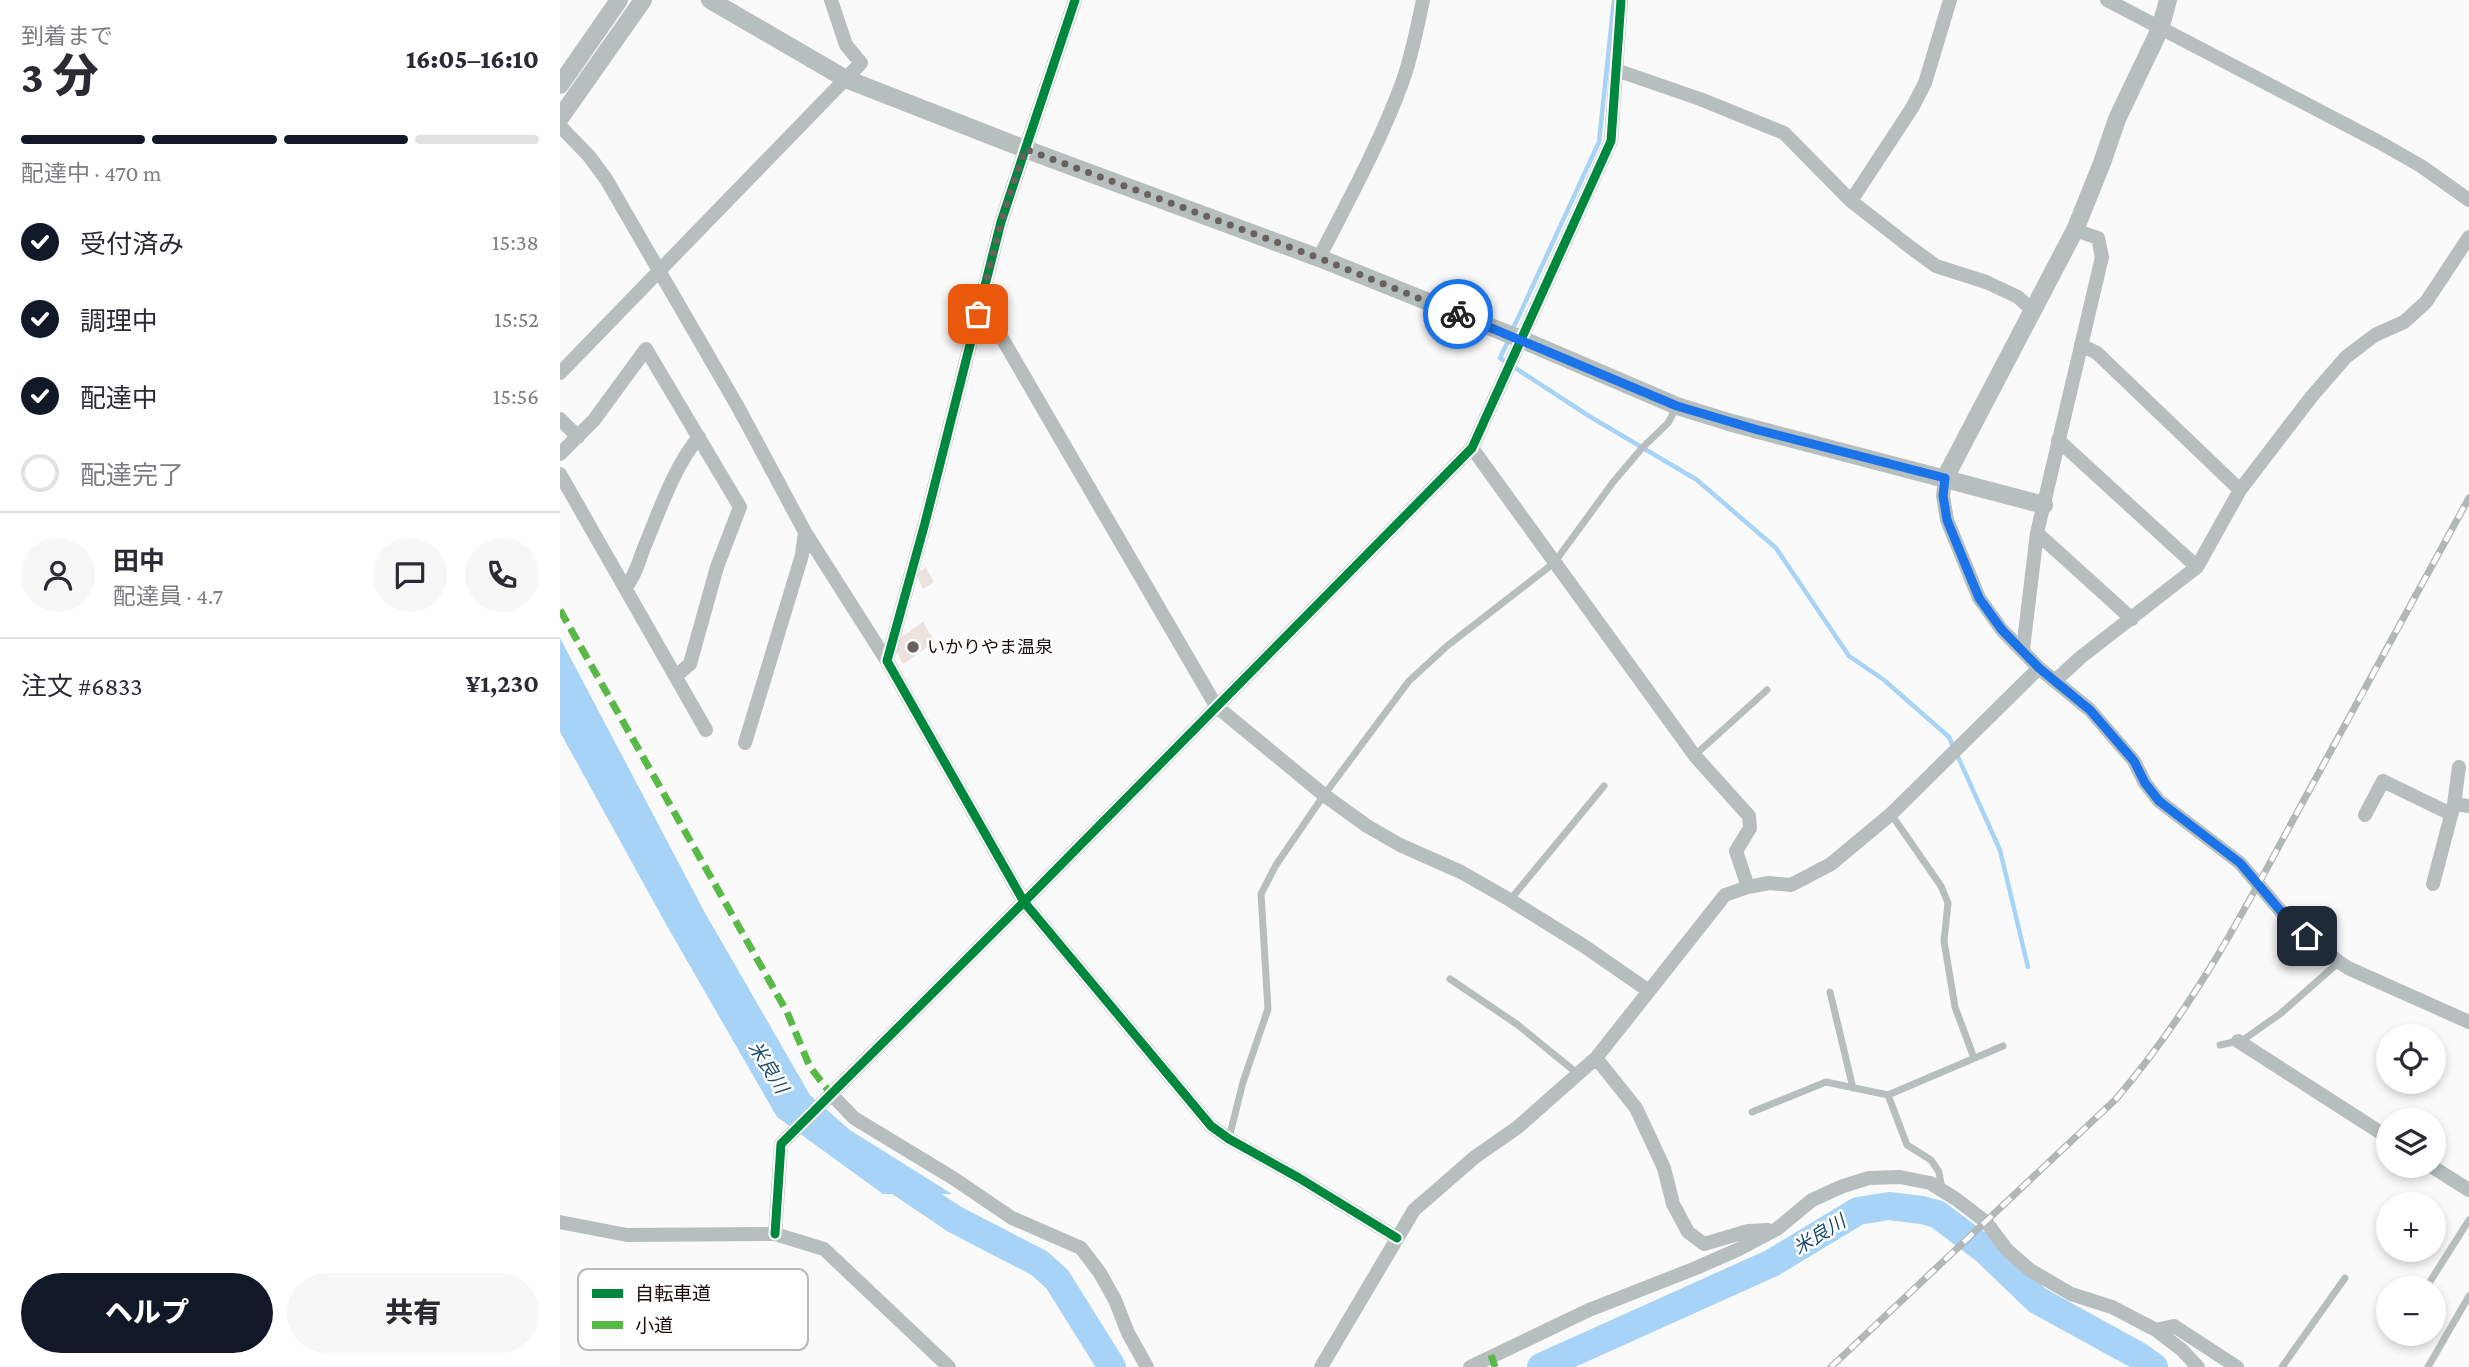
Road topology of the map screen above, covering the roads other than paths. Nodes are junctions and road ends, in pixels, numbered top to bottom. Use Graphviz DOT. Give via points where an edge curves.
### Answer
graph roads {
  1 [pos="619,0"];
  2 [pos="643,0"];
  3 [pos="710,0"];
  4 [pos="831,0"];
  5 [pos="1075,0"];
  6 [pos="1423,0"];
  7 [pos="1621,0"];
  8 [pos="1950,0"];
  9 [pos="2107,0"];
  10 [pos="2168,0"];
  11 [pos="2160,29"];
  12 [pos="1616,70"];
  13 [pos="846,79"];
  14 [pos="560,85"];
  15 [pos="560,118"];
  16 [pos="560,125"];
  17 [pos="1025,149"];
  18 [pos="2469,200"];
  19 [pos="1851,201"];
  20 [pos="2075,230"];
  21 [pos="2469,237"];
  22 [pos="1319,258"];
  23 [pos="660,270"];
  24 [pos="2033,311"];
  25 [pos="978,314"];
  26 [pos="1523,340"];
  27 [pos="2081,345"];
  28 [pos="560,373"];
  29 [pos="1677,406"];
  30 [pos="560,419"];
  31 [pos="578,437"];
  32 [pos="699,437"];
  33 [pos="2059,440"];
  34 [pos="1472,449"];
  35 [pos="560,454"];
  36 [pos="560,474"];
  37 [pos="1945,478"];
  38 [pos="2239,490"];
  39 [pos="2044,505"];
  40 [pos="805,532"];
  41 [pos="2037,533"];
  42 [pos="1554,563"];
  43 [pos="2197,567"];
  44 [pos="626,587"];
  45 [pos="2132,619"];
  46 [pos="2023,649"];
  47 [pos="887,662"];
  48 [pos="2039,668"];
  49 [pos="676,676"];
  50 [pos="2056,680"];
  51 [pos="1767,690"];
  52 [pos="1216,706"];
  53 [pos="706,730"];
  54 [pos="745,743"];
  55 [pos="1695,756"];
  56 [pos="2459,767"];
  57 [pos="1604,786"];
  58 [pos="1324,795"];
  59 [pos="2469,806"];
  60 [pos="2453,809"];
  61 [pos="1891,814"];
  62 [pos="2365,815"];
  63 [pos="2433,884"];
  64 [pos="1748,887"];
  65 [pos="1510,900"];
  66 [pos="1024,902"];
  67 [pos="2339,962"];
  68 [pos="1450,979"];
  69 [pos="1649,991"];
  70 [pos="1830,992"];
  71 [pos="2469,1021"];
  72 [pos="2238,1041"];
  73 [pos="2220,1045"];
  74 [pos="2003,1046"];
  75 [pos="1596,1058"];
  76 [pos="1974,1058"];
  77 [pos="1578,1074"];
  78 [pos="1853,1088"];
  79 [pos="831,1094"];
  80 [pos="1888,1095"];
  81 [pos="1752,1112"];
  82 [pos="2376,1130"];
  83 [pos="1229,1139"];
  84 [pos="2446,1175"];
  85 [pos="1942,1190"];
  86 [pos="2469,1190"];
  87 [pos="2469,1220"];
  88 [pos="560,1222"];
  89 [pos="1777,1229"];
  90 [pos="775,1234"];
  91 [pos="1397,1238"];
  92 [pos="2434,1276"];
  93 [pos="2345,1278"];
  94 [pos="2469,1296"];
  95 [pos="2156,1330"];
  96 [pos="949,1367"];
  97 [pos="1147,1367"];
  98 [pos="1321,1367"];
  99 [pos="1470,1367"];
  100 [pos="2198,1367"];
  101 [pos="2237,1367"];
  102 [pos="2282,1367"];
  103 [pos="2428,1367"];
  1 -- 14 [label="street"];
  2 -- 15 [label="street"];
  3 -- 13 [label="street"];
  4 -- 13 [label="street" via="846,45 861,63"];
  5 -- 17 [label="street"];
  6 -- 22 [label="street" via="1402,82"];
  7 -- 12 [label="street"];
  8 -- 19 [label="street" via="1925,83"];
  9 -- 11 [label="street"];
  10 -- 11 [label="street"];
  11 -- 18 [label="street" via="2410,160"];
  11 -- 20 [label="street" via="2117,119"];
  12 -- 19 [label="street" via="1784,133"];
  12 -- 26 [label="street" via="1611,141"];
  13 -- 17 [label="street"];
  13 -- 23 [label="street"];
  16 -- 23 [label="street" via="606,179"];
  17 -- 22 [label="street"];
  17 -- 25 [label="street"];
  19 -- 24 [label="street" via="1936,266 1986,282 2018,297"];
  20 -- 24 [label="street"];
  20 -- 27 [label="street" via="2098,238 2102,257"];
  21 -- 38 [label="street" via="2426,302 2404,322 2375,335 2346,357"];
  22 -- 26 [label="street"];
  23 -- 28 [label="street"];
  23 -- 40 [label="street"];
  24 -- 37 [label="street"];
  25 -- 47 [label="street"];
  25 -- 52 [label="street" via="992,321"];
  26 -- 29 [label="street"];
  26 -- 34 [label="street"];
  27 -- 33 [label="street"];
  27 -- 38 [label="street" via="2097,353"];
  29 -- 37 [label="street"];
  29 -- 42 [label="lane"];
  30 -- 31 [label="street"];
  31 -- 32 [label="street" via="646,349"];
  31 -- 35 [label="street"];
  32 -- 44 [label="street" via="686,453"];
  32 -- 49 [label="street" via="740,507 717,567 690,664"];
  33 -- 39 [label="street"];
  33 -- 43 [label="street"];
  34 -- 42 [label="street"];
  34 -- 52 [label="street"];
  36 -- 44 [label="street"];
  37 -- 39 [label="street"];
  37 -- 46 [label="street" via="1947,520 1979,598"];
  38 -- 43 [label="street"];
  39 -- 41 [label="street"];
  40 -- 47 [label="street"];
  40 -- 54 [label="street"];
  41 -- 45 [label="street"];
  41 -- 46 [label="street"];
  42 -- 55 [label="street"];
  42 -- 58 [label="lane" via="1409,681"];
  43 -- 45 [label="street"];
  44 -- 49 [label="street"];
  45 -- 50 [label="street"];
  46 -- 48 [label="street"];
  47 -- 66 [label="street"];
  48 -- 50 [label="street"];
  48 -- 61 [label="street"];
  49 -- 53 [label="street"];
  50 -- 67 [label="street" via="2090,710 2134,761 2159,801 2240,863 2290,922"];
  51 -- 55 [label="lane"];
  52 -- 58 [label="street"];
  52 -- 66 [label="street"];
  55 -- 64 [label="street" via="1749,816 1750,828 1737,851"];
  56 -- 60 [label="street"];
  57 -- 65 [label="lane"];
  58 -- 65 [label="street" via="1400,845"];
  58 -- 83 [label="lane" via="1261,894 1268,1009"];
  59 -- 60 [label="street"];
  60 -- 62 [label="street" via="2384,781"];
  60 -- 63 [label="street"];
  61 -- 64 [label="street" via="1831,863 1791,885"];
  61 -- 76 [label="lane" via="1948,903 1944,941 1955,1007"];
  64 -- 69 [label="street" via="1726,895"];
  65 -- 69 [label="street"];
  66 -- 79 [label="street"];
  66 -- 83 [label="street" via="1211,1126"];
  67 -- 71 [label="street"];
  67 -- 72 [label="lane" via="2280,1014"];
  68 -- 77 [label="lane" via="1518,1025"];
  69 -- 75 [label="street"];
  70 -- 78 [label="lane"];
  72 -- 73 [label="lane"];
  72 -- 82 [label="street"];
  74 -- 76 [label="lane"];
  75 -- 77 [label="street"];
  75 -- 89 [label="street" via="1636,1108 1688,1232 1704,1244 1748,1231"];
  76 -- 80 [label="lane"];
  77 -- 91 [label="street" via="1413,1210"];
  78 -- 80 [label="lane"];
  78 -- 81 [label="lane" via="1826,1082"];
  79 -- 90 [label="street" via="781,1144"];
  79 -- 97 [label="street" via="854,1118 1012,1218 1081,1248 1115,1300"];
  80 -- 85 [label="lane" via="1907,1145 1931,1160"];
  83 -- 91 [label="street"];
  84 -- 86 [label="street"];
  85 -- 89 [label="street" via="1900,1177 1869,1178 1812,1200"];
  85 -- 95 [label="street" via="1986,1222 2007,1250 2030,1269 2071,1294 2112,1307"];
  87 -- 92 [label="lane"];
  88 -- 90 [label="street" via="627,1236"];
  89 -- 99 [label="street"];
  90 -- 96 [label="street" via="824,1249"];
  91 -- 98 [label="street"];
  93 -- 102 [label="lane"];
  94 -- 103 [label="lane"];
  95 -- 100 [label="street"];
  95 -- 101 [label="street" via="2174,1326"];
}
